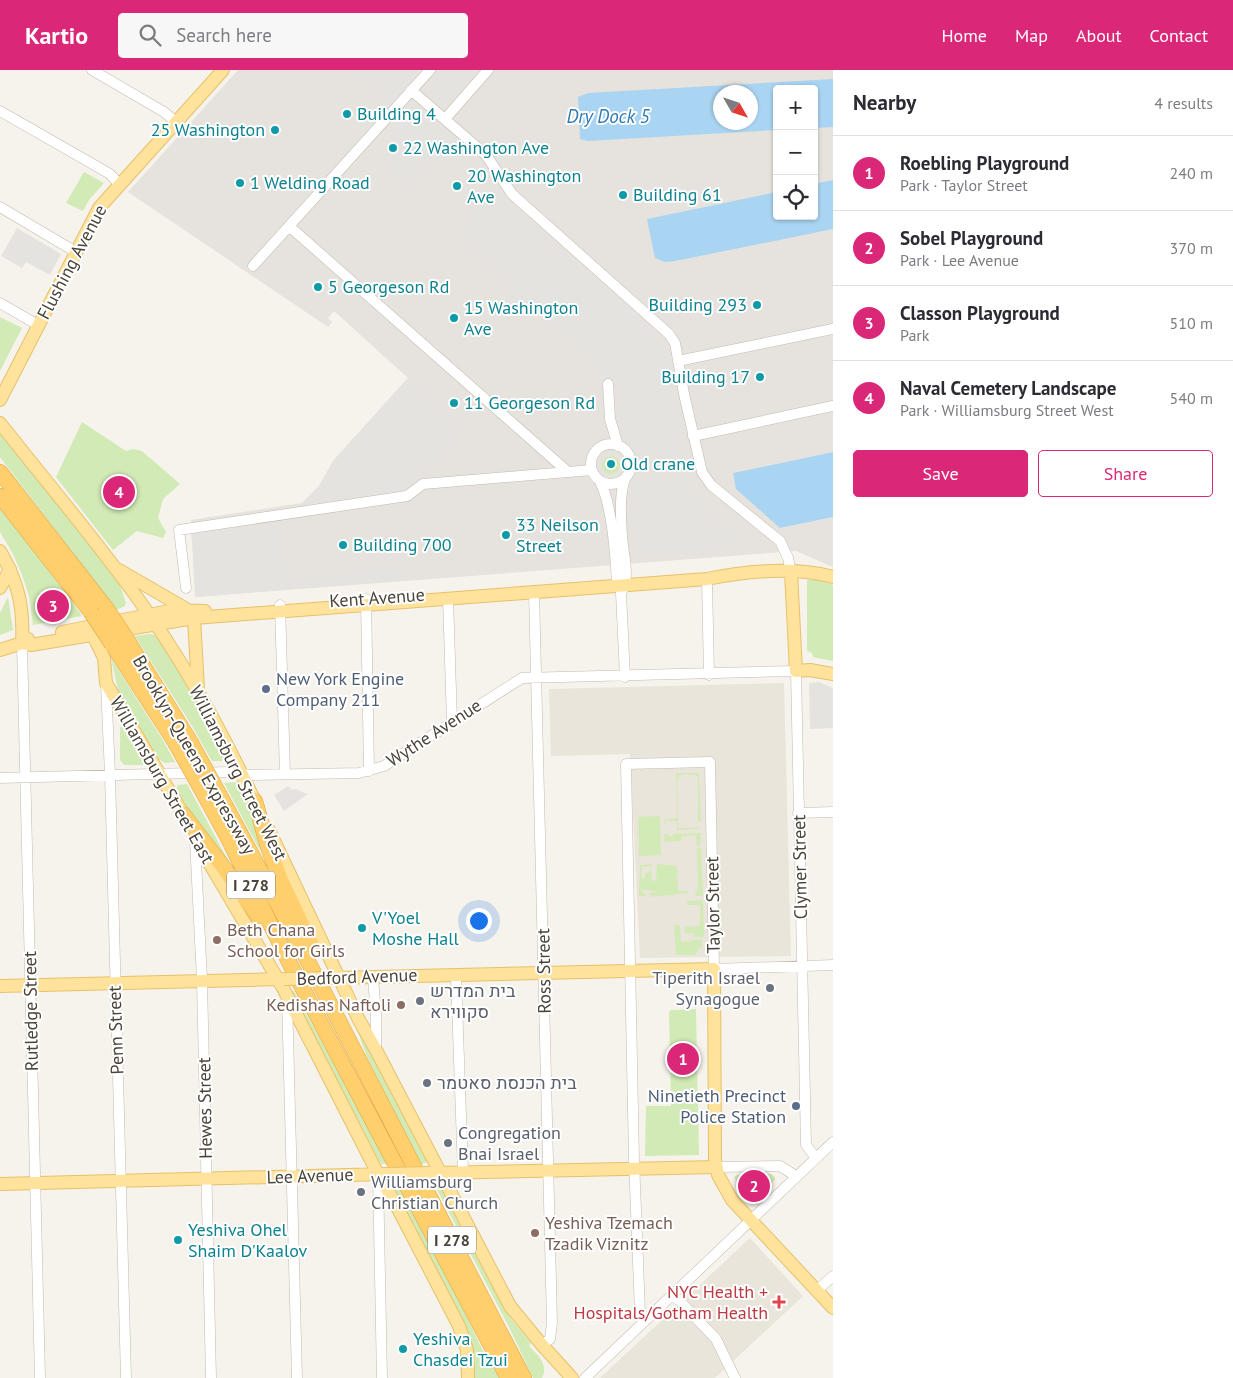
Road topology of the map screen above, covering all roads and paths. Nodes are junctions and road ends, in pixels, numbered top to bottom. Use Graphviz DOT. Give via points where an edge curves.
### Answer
graph roads {
  1 [pos="92,70"];
  2 [pos="222,70"];
  3 [pos="430,70"];
  4 [pos="488,70"];
  5 [pos="412,90"];
  6 [pos="0,111"];
  7 [pos="444,118"];
  8 [pos="176,122"];
  9 [pos="119,184"];
  10 [pos="0,207"];
  11 [pos="289,226"];
  12 [pos="76,252"];
  13 [pos="253,266"];
  14 [pos="0,303"];
  15 [pos="38,325"];
  16 [pos="833,329"];
  17 [pos="678,361"];
  18 [pos="608,384"];
  19 [pos="0,400"];
  20 [pos="833,406"];
  21 [pos="610,419"];
  22 [pos="0,424"];
  23 [pos="693,436"];
  24 [pos="605,446"];
  25 [pos="618,446"];
  26 [pos="592,470"];
  27 [pos="0,472"];
  28 [pos="568,472"];
  29 [pos="625,478"];
  30 [pos="599,480"];
  31 [pos="0,496"];
  32 [pos="618,540"];
  33 [pos="0,550"];
  34 [pos="115,568"];
  35 [pos="10,569"];
  36 [pos="790,569"];
  37 [pos="736,574"];
  38 [pos="833,577"];
  39 [pos="707,580"];
  40 [pos="621,583"];
  41 [pos="0,588"];
  42 [pos="186,588"];
  43 [pos="534,592"];
  44 [pos="448,599"];
  45 [pos="366,602"];
  46 [pos="280,609"];
  47 [pos="191,614"];
  48 [pos="152,620"];
  49 [pos="95,621"];
  50 [pos="119,641"];
  51 [pos="22,643"];
  52 [pos="0,650"];
  53 [pos="796,671"];
  54 [pos="833,674"];
  55 [pos="709,675"];
  56 [pos="625,677"];
  57 [pos="536,678"];
  58 [pos="106,683"];
  59 [pos="198,691"];
  60 [pos="452,722"];
  61 [pos="369,771"];
  62 [pos="110,774"];
  63 [pos="160,774"];
  64 [pos="241,774"];
  65 [pos="285,774"];
  66 [pos="25,777"];
  67 [pos="0,778"];
  68 [pos="255,801"];
  69 [pos="217,803"];
  70 [pos="833,812"];
  71 [pos="798,813"];
  72 [pos="183,814"];
  73 [pos="195,838"];
  74 [pos="833,965"];
  75 [pos="802,966"];
  76 [pos="714,968"];
  77 [pos="630,970"];
  78 [pos="544,972"];
  79 [pos="456,975"];
  80 [pos="285,976"];
  81 [pos="373,977"];
  82 [pos="336,978"];
  83 [pos="202,980"];
  84 [pos="114,983"];
  85 [pos="30,984"];
  86 [pos="0,986"];
  87 [pos="287,997"];
  88 [pos="376,1015"];
  89 [pos="340,1020"];
  90 [pos="358,1020"];
  91 [pos="304,1030"];
  92 [pos="288,1038"];
  93 [pos="376,1050"];
  94 [pos="833,1142"];
  95 [pos="816,1158"];
  96 [pos="717,1167"];
  97 [pos="634,1169"];
  98 [pos="549,1170"];
  99 [pos="463,1172"];
  100 [pos="435,1173"];
  101 [pos="383,1174"];
  102 [pos="796,1176"];
  103 [pos="292,1177"];
  104 [pos="206,1179"];
  105 [pos="121,1181"];
  106 [pos="35,1183"];
  107 [pos="0,1184"];
  108 [pos="394,1201"];
  109 [pos="379,1206"];
  110 [pos="750,1220"];
  111 [pos="833,1276"];
  112 [pos="816,1291"];
  113 [pos="673,1294"];
  114 [pos="833,1308"];
  115 [pos="646,1320"];
  116 [pos="542,1345"];
  117 [pos="40,1378"];
  118 [pos="126,1378"];
  119 [pos="211,1378"];
  120 [pos="297,1378"];
  121 [pos="382,1378"];
  122 [pos="468,1378"];
  123 [pos="508,1378"];
  124 [pos="524,1378"];
  125 [pos="572,1378"];
  126 [pos="585,1378"];
  127 [pos="735,1378"];
  1 -- 8 [label="street"];
  2 -- 8 [label="main road, Flushing Avenue"];
  3 -- 5 [label="street"];
  4 -- 7 [label="street"];
  5 -- 7 [label="street"];
  5 -- 11 [label="street"];
  6 -- 9 [label="street" via="110,174"];
  7 -- 17 [label="street" via="486,155 512,194 669,334"];
  8 -- 9 [label="main road, Flushing Avenue"];
  9 -- 12 [label="main road, Flushing Avenue" via="99,208"];
  10 -- 12 [label="street"];
  11 -- 13 [label="street"];
  11 -- 28 [label="street"];
  12 -- 15 [label="main road, Flushing Avenue"];
  14 -- 15 [label="street"];
  15 -- 19 [label="main road, Flushing Avenue"];
  16 -- 17 [label="street"];
  17 -- 23 [label="street"];
  18 -- 21 [label="street"];
  20 -- 23 [label="street"];
  21 -- 24 [label="street"];
  21 -- 25 [label="street"];
  22 -- 34 [label="main road, Williamsburg Street West"];
  23 -- 36 [label="street" via="706,479 780,541"];
  24 -- 25 [label="street"];
  24 -- 26 [label="street" via="593,457"];
  25 -- 29 [label="street" via="627,452 631,461"];
  26 -- 28 [label="street"];
  26 -- 30 [label="street"];
  27 -- 49 [label="highway, Brooklyn-Queens Expressway / I 278"];
  28 -- 42 [label="street" via="424,484 407,496 179,530"];
  29 -- 30 [label="street" via="612,484"];
  29 -- 32 [label="street"];
  30 -- 32 [label="street"];
  31 -- 49 [label="highway, Brooklyn-Queens Expressway / I 278"];
  32 -- 40 [label="street"];
  33 -- 35 [label="main road"];
  34 -- 47 [label="main road"];
  34 -- 48 [label="main road, Williamsburg Street West"];
  35 -- 41 [label="main road"];
  35 -- 51 [label="main road" via="21,600"];
  36 -- 37 [label="main road, Kent Avenue"];
  36 -- 38 [label="main road, Kent Avenue"];
  36 -- 53 [label="main road, Clymer Street"];
  37 -- 39 [label="main road, Kent Avenue"];
  37 -- 40 [label="main road, Kent Avenue" via="724,571"];
  39 -- 40 [label="main road, Kent Avenue"];
  39 -- 55 [label="street"];
  40 -- 43 [label="main road, Kent Avenue"];
  40 -- 45 [label="main road, Kent Avenue"];
  40 -- 56 [label="street"];
  43 -- 44 [label="main road, Kent Avenue"];
  43 -- 57 [label="street, Ross Street"];
  44 -- 45 [label="main road, Kent Avenue"];
  44 -- 60 [label="street"];
  45 -- 46 [label="main road, Kent Avenue"];
  45 -- 61 [label="street"];
  46 -- 47 [label="main road, Kent Avenue"];
  46 -- 65 [label="street"];
  47 -- 48 [label="main road, Kent Avenue"];
  47 -- 59 [label="main road"];
  48 -- 49 [label="main road, Kent Avenue"];
  48 -- 59 [label="main road, Williamsburg Street West"];
  49 -- 50 [label="highway, Brooklyn-Queens Expressway / I 278, bridge"];
  49 -- 51 [label="main road, Kent Avenue" via="31,645"];
  49 -- 58 [label="main road, Williamsburg Street East"];
  50 -- 69 [label="highway, Brooklyn-Queens Expressway / I 278, bridge" via="175,742"];
  50 -- 69 [label="highway, Brooklyn-Queens Expressway / I 278, bridge" via="191,743"];
  51 -- 52 [label="main road, Kent Avenue"];
  51 -- 66 [label="street, Rutledge Street"];
  53 -- 54 [label="main road, Wythe Avenue"];
  53 -- 55 [label="street, Wythe Avenue"];
  53 -- 71 [label="street, Clymer Street"];
  55 -- 56 [label="street, Wythe Avenue"];
  56 -- 57 [label="street, Wythe Avenue"];
  57 -- 60 [label="street, Wythe Avenue" via="520,679"];
  57 -- 78 [label="street, Ross Street"];
  58 -- 62 [label="street, Penn Street"];
  58 -- 63 [label="main road, Williamsburg Street East"];
  59 -- 64 [label="main road, Williamsburg Street West"];
  60 -- 61 [label="street, Wythe Avenue" via="384,766"];
  61 -- 65 [label="street, Wythe Avenue"];
  62 -- 63 [label="street, Wythe Avenue"];
  62 -- 66 [label="street, Wythe Avenue"];
  62 -- 84 [label="street, Penn Street"];
  63 -- 64 [label="street, Wythe Avenue"];
  63 -- 72 [label="main road, Williamsburg Street East"];
  64 -- 65 [label="street, Wythe Avenue"];
  64 -- 68 [label="main road, Williamsburg Street West"];
  66 -- 67 [label="street, Wythe Avenue"];
  66 -- 85 [label="street, Rutledge Street"];
  68 -- 82 [label="main road, Williamsburg Street West"];
  68 -- 89 [label="highway" via="280,879 340,1008"];
  69 -- 80 [label="highway, Brooklyn-Queens Expressway / I 278"];
  69 -- 89 [label="highway, Brooklyn-Queens Expressway / I 278"];
  70 -- 71 [label="street"];
  71 -- 75 [label="street, Clymer Street"];
  72 -- 73 [label="main road, Williamsburg Street East"];
  72 -- 80 [label="highway" via="242,893"];
  73 -- 80 [label="main road, Williamsburg Street East"];
  73 -- 83 [label="street, Hewes Street"];
  74 -- 75 [label="street, Bedford Avenue"];
  75 -- 76 [label="street, Bedford Avenue"];
  75 -- 95 [label="street, Clymer Street" via="806,1146"];
  76 -- 77 [label="main road, Bedford Avenue"];
  76 -- 77 [label="street, Taylor Street" via="710,762 626,764"];
  76 -- 96 [label="main road, Taylor Street"];
  77 -- 78 [label="main road, Bedford Avenue"];
  77 -- 97 [label="street"];
  78 -- 79 [label="main road, Bedford Avenue"];
  78 -- 98 [label="street, Ross Street"];
  79 -- 81 [label="main road, Bedford Avenue"];
  79 -- 99 [label="street"];
  80 -- 82 [label="main road, Bedford Avenue, bridge"];
  80 -- 83 [label="main road, Bedford Avenue"];
  80 -- 87 [label="main road, Williamsburg Street East"];
  80 -- 123 [label="highway, Brooklyn-Queens Expressway / I 278"];
  81 -- 82 [label="main road, Bedford Avenue"];
  81 -- 88 [label="street"];
  82 -- 90 [label="main road, Williamsburg Street West"];
  83 -- 84 [label="main road, Bedford Avenue"];
  83 -- 104 [label="street, Hewes Street"];
  84 -- 85 [label="main road, Bedford Avenue"];
  84 -- 105 [label="street, Penn Street"];
  85 -- 86 [label="main road, Bedford Avenue"];
  85 -- 106 [label="street, Rutledge Street"];
  87 -- 91 [label="main road, Williamsburg Street East"];
  87 -- 92 [label="street"];
  88 -- 90 [label="street"];
  88 -- 93 [label="street"];
  89 -- 124 [label="highway, Brooklyn-Queens Expressway / I 278" via="411,1164"];
  90 -- 93 [label="main road, Williamsburg Street West"];
  91 -- 92 [label="street"];
  91 -- 101 [label="main road, Williamsburg Street East"];
  92 -- 103 [label="street"];
  93 -- 100 [label="main road, Williamsburg Street West"];
  94 -- 95 [label="street"];
  95 -- 102 [label="street"];
  96 -- 97 [label="main road, Lee Avenue"];
  96 -- 102 [label="street, Lee Avenue" via="780,1166"];
  96 -- 110 [label="main road, Taylor Street" via="728,1194"];
  97 -- 98 [label="main road, Lee Avenue"];
  97 -- 115 [label="street" via="640,1312"];
  98 -- 99 [label="main road, Lee Avenue"];
  98 -- 116 [label="street, Ross Street" via="552,1323 550,1339"];
  99 -- 100 [label="main road, Lee Avenue"];
  100 -- 101 [label="main road, Lee Avenue, bridge"];
  100 -- 116 [label="main road, Williamsburg Street West" via="510,1306"];
  101 -- 103 [label="main road, Lee Avenue"];
  101 -- 108 [label="main road, Williamsburg Street East"];
  101 -- 109 [label="street"];
  102 -- 110 [label="street"];
  103 -- 104 [label="main road, Lee Avenue"];
  103 -- 120 [label="street"];
  104 -- 105 [label="main road, Lee Avenue"];
  104 -- 119 [label="street, Hewes Street"];
  105 -- 106 [label="main road, Lee Avenue"];
  105 -- 118 [label="street, Penn Street"];
  106 -- 107 [label="main road, Lee Avenue"];
  106 -- 117 [label="street, Rutledge Street"];
  108 -- 109 [label="street"];
  108 -- 122 [label="main road, Williamsburg Street East" via="459,1326 468,1350"];
  109 -- 121 [label="street"];
  110 -- 112 [label="main road, Taylor Street"];
  110 -- 113 [label="street"];
  111 -- 112 [label="street"];
  112 -- 114 [label="main road, Taylor Street"];
  113 -- 115 [label="street"];
  113 -- 127 [label="street" via="716,1339"];
  115 -- 126 [label="street"];
  116 -- 125 [label="main road, Williamsburg Street West"];
}
